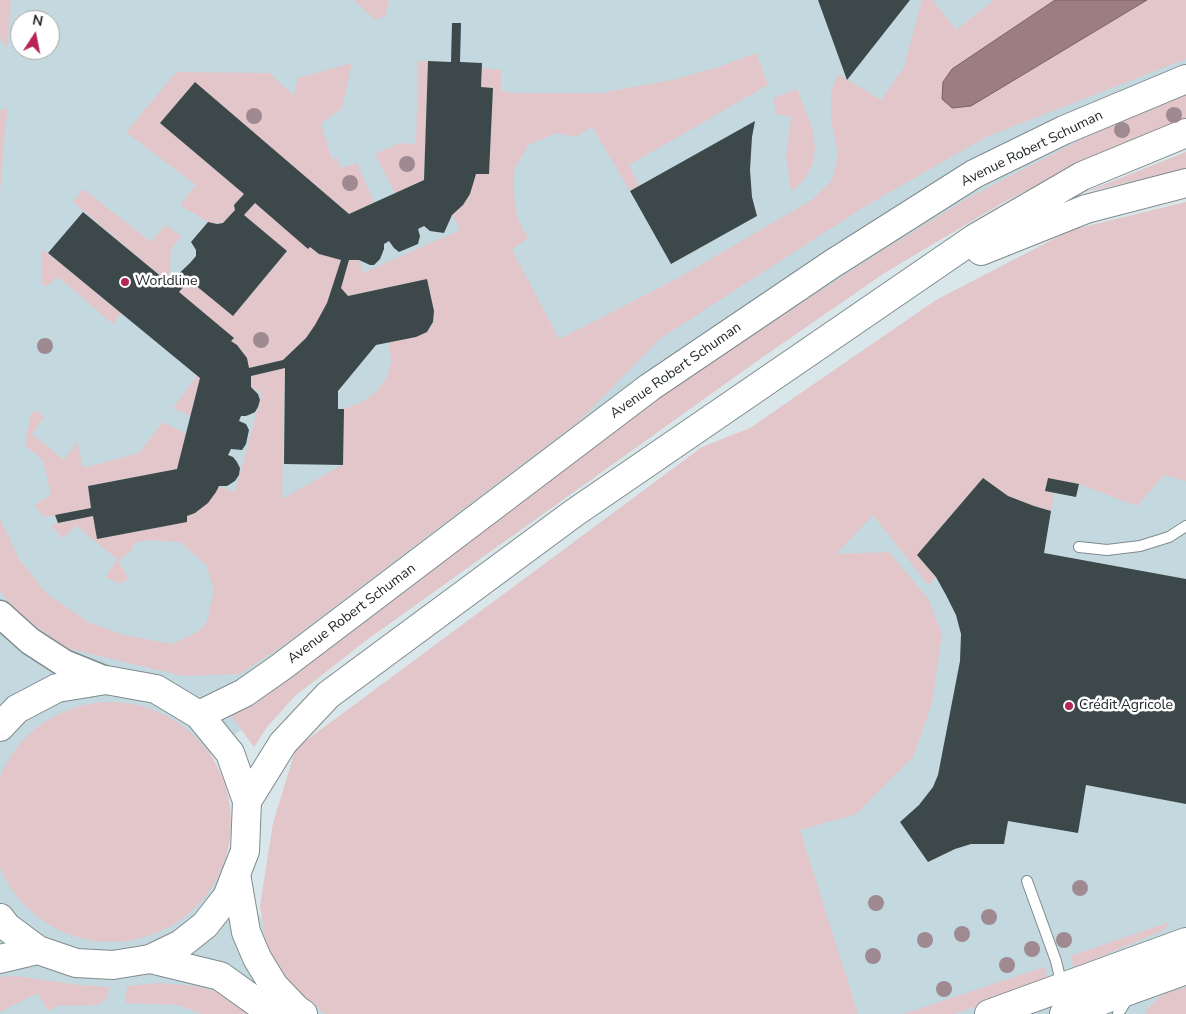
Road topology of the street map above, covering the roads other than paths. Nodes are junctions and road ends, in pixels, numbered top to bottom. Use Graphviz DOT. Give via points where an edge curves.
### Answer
graph roads {
  1 [pos="1186,79"];
  2 [pos="1186,133"];
  3 [pos="1186,183"];
  4 [pos="873,308"];
  5 [pos="1186,526"];
  6 [pos="1079,547"];
  7 [pos="0,614"];
  8 [pos="106,680"];
  9 [pos="199,715"];
  10 [pos="0,727"];
  11 [pos="246,801"];
  12 [pos="236,874"];
  13 [pos="1027,881"];
  14 [pos="0,918"];
  15 [pos="1186,942"];
  16 [pos="38,950"];
  17 [pos="150,958"];
  18 [pos="0,959"];
  19 [pos="1186,970"];
  20 [pos="1131,976"];
  21 [pos="1106,983"];
  22 [pos="1065,1007"];
  23 [pos="273,1014"];
  24 [pos="303,1014"];
  25 [pos="989,1014"];
  26 [pos="1118,1014"];
  1 -- 9 [label="main road, Avenue Robert Schuman" via="1064,130 974,174 832,264 650,388 282,668 244,693"];
  2 -- 4 [label="main road" via="1082,176 974,238"];
  3 -- 4 [label="main road" via="1086,209 1023,234 978,252"];
  4 -- 11 [label="main road" via="574,513 328,695 283,743"];
  5 -- 6 [label="lane" via="1169,537 1140,546 1107,550"];
  7 -- 8 [label="street" via="30,641 64,663"];
  8 -- 9 [label="main road" via="156,689"];
  8 -- 10 [label="main road" via="57,688 17,709"];
  9 -- 11 [label="main road" via="230,753"];
  11 -- 12 [label="main road" via="245,851"];
  12 -- 17 [label="main road" via="227,898 205,925 181,944"];
  12 -- 24 [label="main road" via="246,932 258,958 274,986"];
  13 -- 22 [label="lane" via="1056,961"];
  14 -- 16 [label="main road"];
  15 -- 20 [label="main road"];
  16 -- 17 [label="main road" via="76,963 113,965"];
  16 -- 18 [label="main road"];
  17 -- 23 [label="main road" via="220,976"];
  19 -- 20 [label="main road"];
  20 -- 21 [label="lane"];
  20 -- 22 [label="main road"];
  20 -- 26 [label="lane"];
  22 -- 25 [label="main road"];
}
